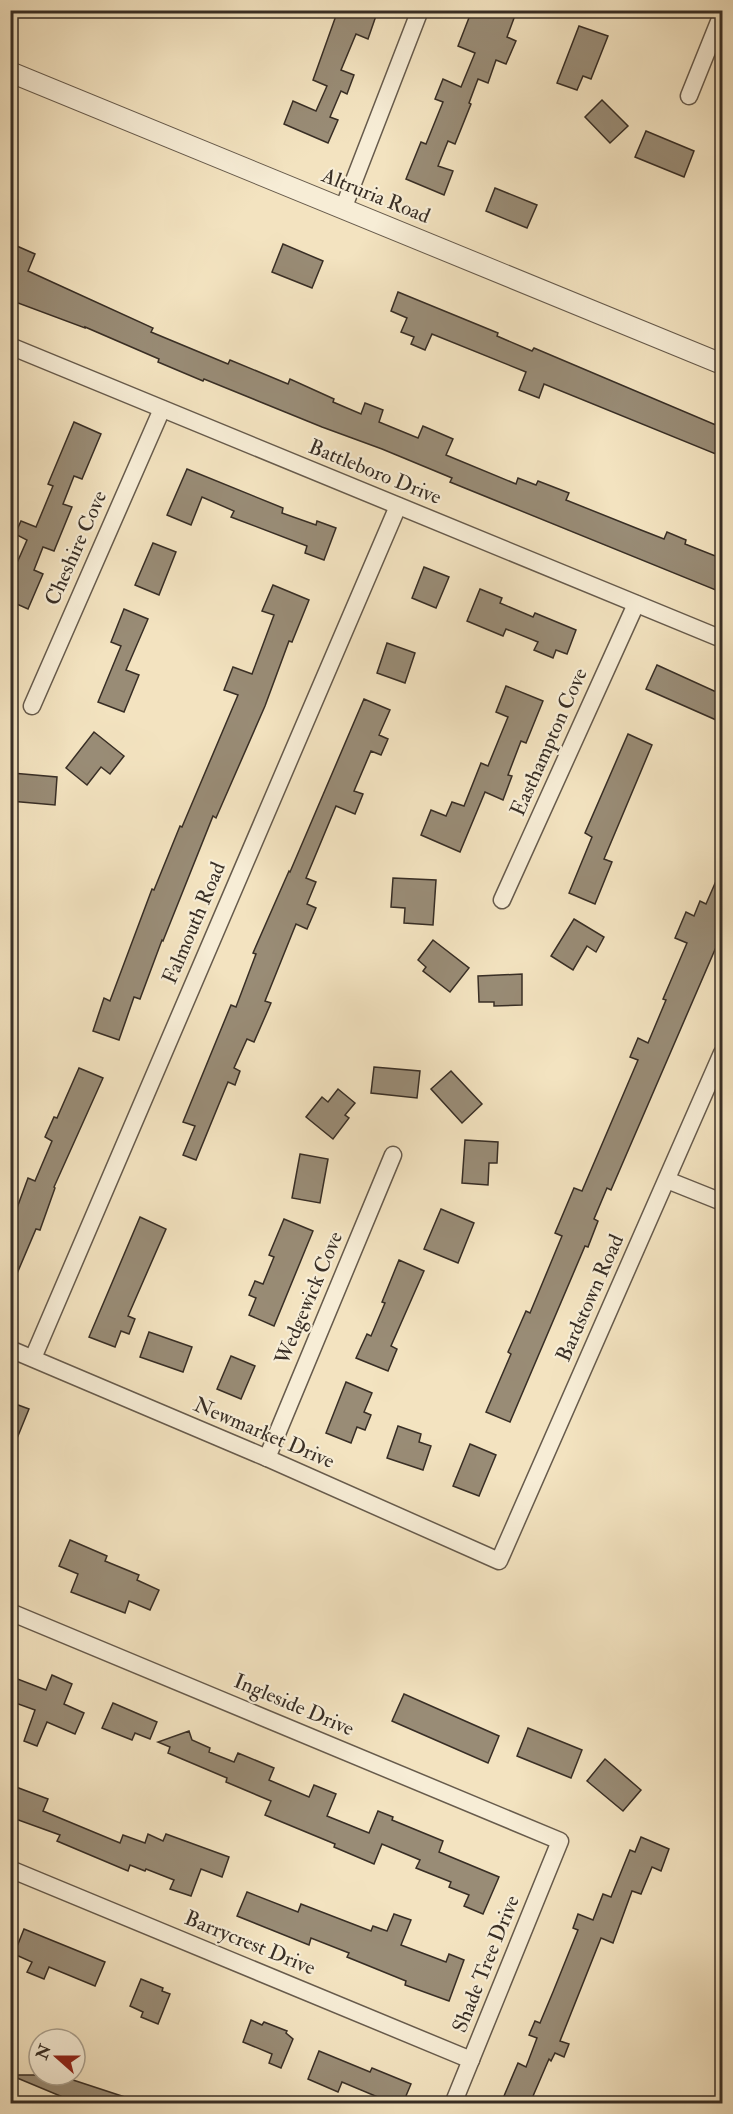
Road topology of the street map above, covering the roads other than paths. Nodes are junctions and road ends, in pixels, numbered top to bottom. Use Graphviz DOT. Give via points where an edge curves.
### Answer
graph roads {
  1 [pos="420,10"];
  2 [pos="723,14"];
  3 [pos="12,76"];
  4 [pos="689,96"];
  5 [pos="343,208"];
  6 [pos="10,346"];
  7 [pos="723,364"];
  8 [pos="162,409"];
  9 [pos="398,506"];
  10 [pos="636,604"];
  11 [pos="723,639"];
  12 [pos="32,705"];
  13 [pos="502,900"];
  14 [pos="723,1053"];
  15 [pos="393,1155"];
  16 [pos="667,1180"];
  17 [pos="723,1202"];
  18 [pos="10,1349"];
  19 [pos="33,1358"];
  20 [pos="267,1458"];
  21 [pos="499,1561"];
  22 [pos="10,1611"];
  23 [pos="560,1841"];
  24 [pos="10,1869"];
  25 [pos="471,2060"];
  26 [pos="453,2103"];
  1 -- 5 [label="street"];
  2 -- 4 [label="street"];
  3 -- 5 [label="street, Altruria Road"];
  5 -- 7 [label="street, Altruria Road"];
  6 -- 8 [label="street, Battleboro Drive"];
  8 -- 9 [label="street, Battleboro Drive"];
  8 -- 12 [label="street, Cheshire Cove"];
  9 -- 10 [label="street, Battleboro Drive"];
  9 -- 19 [label="street, Falmouth Road"];
  10 -- 11 [label="street, Battleboro Drive"];
  10 -- 13 [label="street, Easthampton Cove"];
  14 -- 16 [label="street, Bardstown Road"];
  15 -- 20 [label="street, Wedgewick Cove"];
  16 -- 17 [label="street"];
  16 -- 21 [label="street, Bardstown Road"];
  18 -- 19 [label="street, Newmarket Drive"];
  19 -- 20 [label="street, Newmarket Drive"];
  20 -- 21 [label="street, Newmarket Drive"];
  22 -- 23 [label="street, Ingleside Drive"];
  23 -- 25 [label="street, Shade Tree Drive"];
  24 -- 25 [label="street, Barrycrest Drive"];
  25 -- 26 [label="street, Shade Tree Drive"];
}
